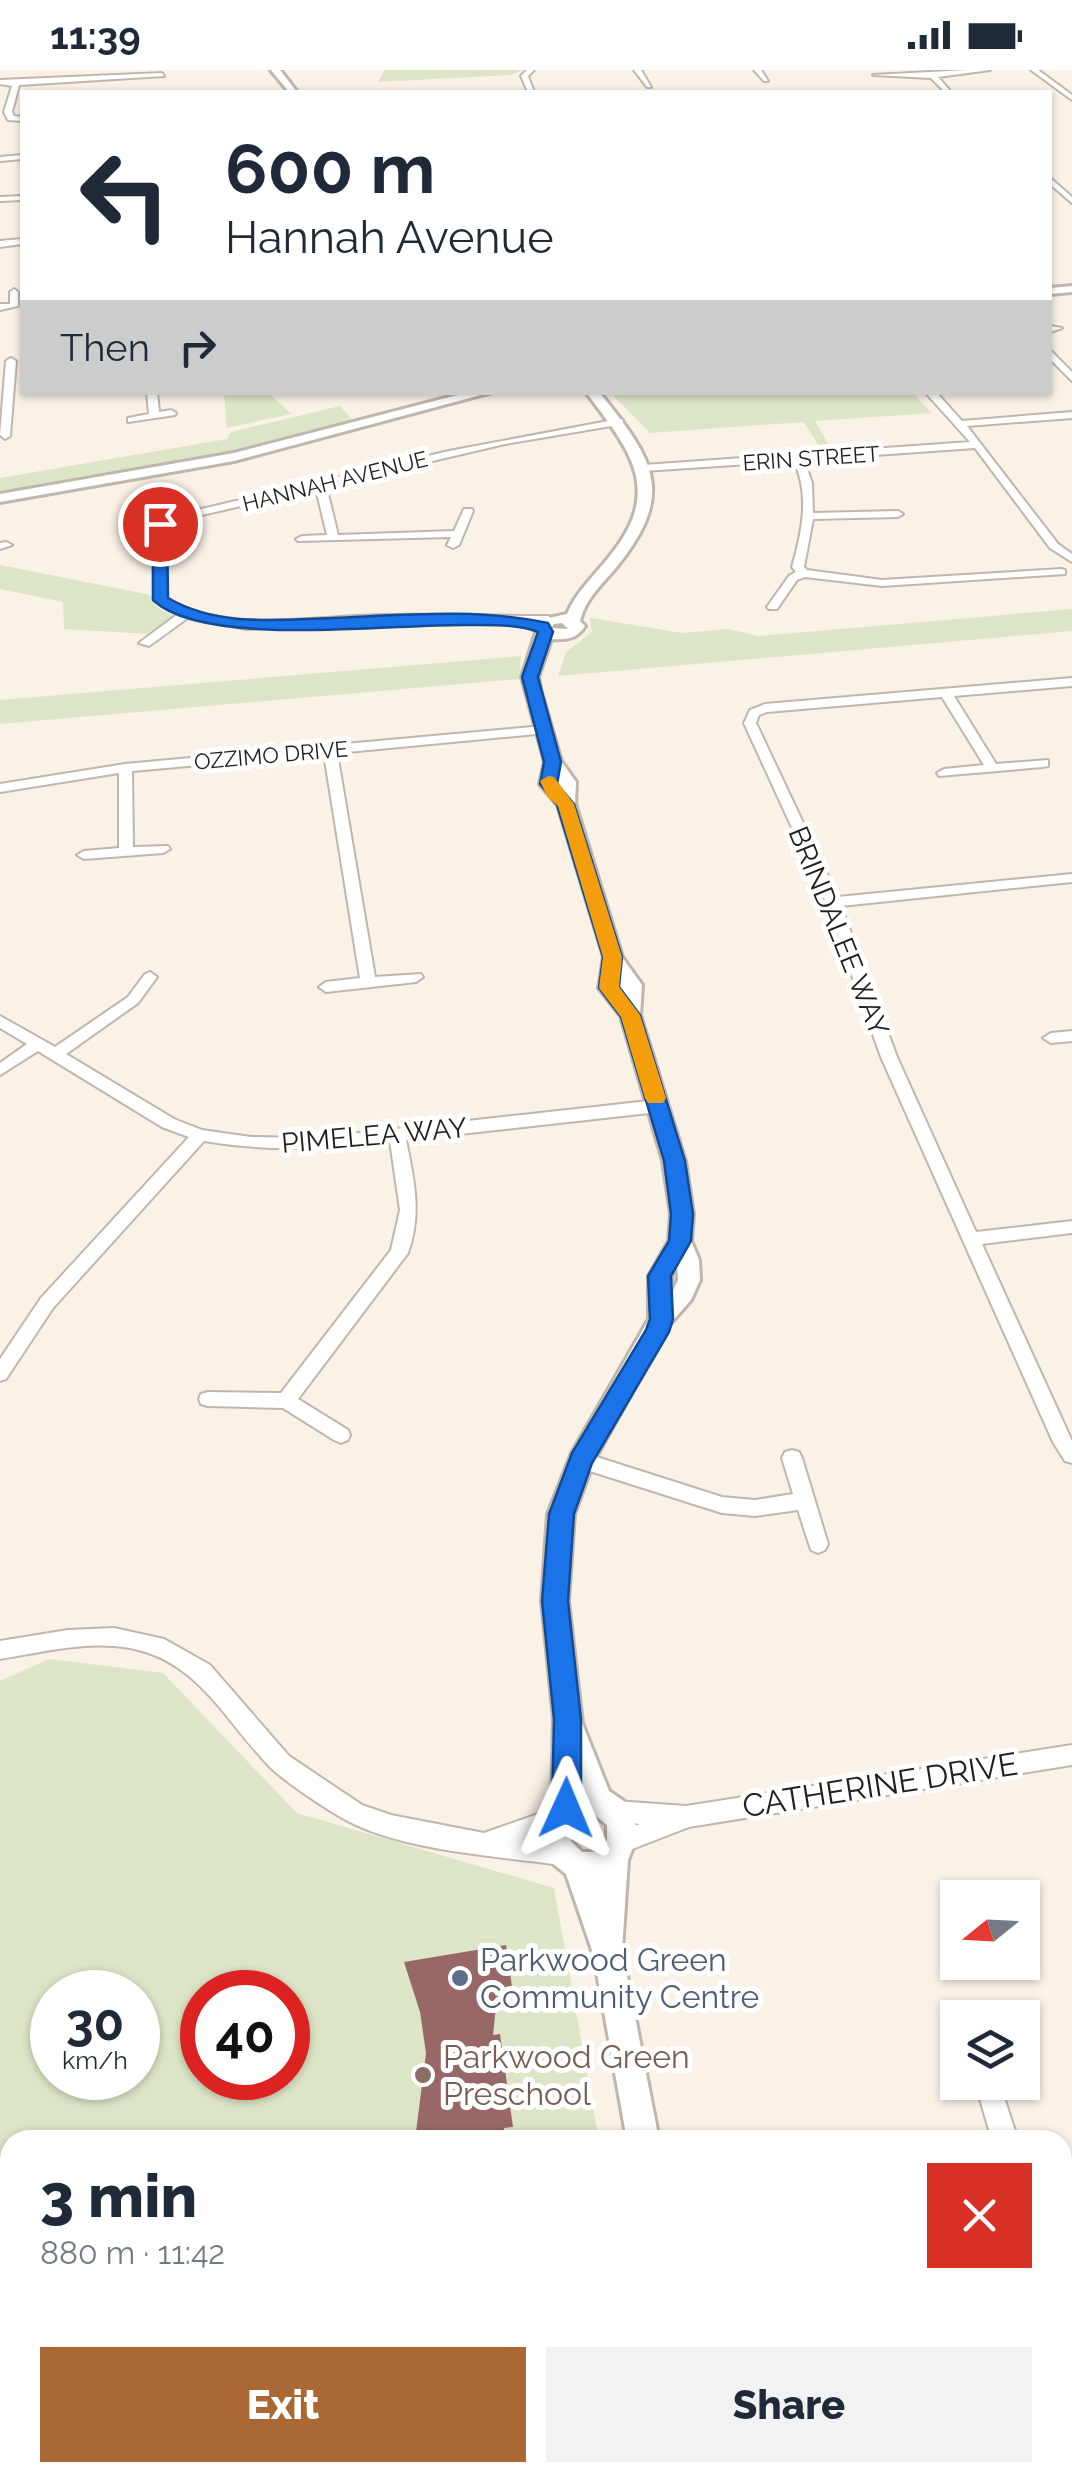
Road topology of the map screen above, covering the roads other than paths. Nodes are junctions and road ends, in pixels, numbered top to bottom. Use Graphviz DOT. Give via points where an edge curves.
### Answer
graph roads {
  1 [pos="276,70"];
  2 [pos="638,70"];
  3 [pos="757,70"];
  4 [pos="987,70"];
  5 [pos="1036,70"];
  6 [pos="162,75"];
  7 [pos="876,76"];
  8 [pos="934,76"];
  9 [pos="766,80"];
  10 [pos="0,82"];
  11 [pos="14,83"];
  12 [pos="649,86"];
  13 [pos="291,90"];
  14 [pos="946,90"];
  15 [pos="1072,98"];
  16 [pos="19,119"];
  17 [pos="9,132"];
  18 [pos="1052,182"];
  19 [pos="1072,201"];
  20 [pos="14,292"];
  21 [pos="0,307"];
  22 [pos="1052,355"];
  23 [pos="11,360"];
  24 [pos="1072,378"];
  25 [pos="152,395"];
  26 [pos="453,395"];
  27 [pos="475,395"];
  28 [pos="584,395"];
  29 [pos="594,395"];
  30 [pos="933,395"];
  31 [pos="602,405"];
  32 [pos="414,412"];
  33 [pos="171,414"];
  34 [pos="1072,415"];
  35 [pos="154,416"];
  36 [pos="132,420"];
  37 [pos="618,420"];
  38 [pos="959,424"];
  39 [pos="5,436"];
  40 [pos="978,445"];
  41 [pos="798,459"];
  42 [pos="644,468"];
  43 [pos="321,487"];
  44 [pos="0,498"];
  45 [pos="468,511"];
  46 [pos="898,514"];
  47 [pos="806,516"];
  48 [pos="333,536"];
  49 [pos="302,540"];
  50 [pos="1067,569"];
  51 [pos="803,572"];
  52 [pos="598,580"];
  53 [pos="773,607"];
  54 [pos="188,613"];
  55 [pos="548,624"];
  56 [pos="569,628"];
  57 [pos="145,642"];
  58 [pos="1072,682"];
  59 [pos="946,693"];
  60 [pos="536,708"];
  61 [pos="542,730"];
  62 [pos="330,750"];
  63 [pos="1044,763"];
  64 [pos="124,768"];
  65 [pos="992,768"];
  66 [pos="944,773"];
  67 [pos="0,788"];
  68 [pos="163,848"];
  69 [pos="126,852"];
  70 [pos="84,856"];
  71 [pos="1072,878"];
  72 [pos="832,902"];
  73 [pos="416,977"];
  74 [pos="150,978"];
  75 [pos="368,982"];
  76 [pos="326,987"];
  77 [pos="0,1021"];
  78 [pos="1072,1036"];
  79 [pos="1051,1038"];
  80 [pos="36,1044"];
  81 [pos="56,1054"];
  82 [pos="0,1070"];
  83 [pos="658,1106"];
  84 [pos="200,1135"];
  85 [pos="397,1135"];
  86 [pos="1072,1227"];
  87 [pos="973,1239"];
  88 [pos="0,1374"];
  89 [pos="208,1399"];
  90 [pos="286,1402"];
  91 [pos="340,1435"];
  92 [pos="1067,1449"];
  93 [pos="792,1458"];
  94 [pos="581,1460"];
  95 [pos="804,1501"];
  96 [pos="818,1544"];
  97 [pos="0,1650"];
  98 [pos="568,1719"];
  99 [pos="1072,1755"];
  100 [pos="607,1807"];
  101 [pos="562,1813"];
  102 [pos="689,1816"];
  103 [pos="487,1842"];
  104 [pos="618,1849"];
  105 [pos="570,1859"];
  106 [pos="609,1956"];
  107 [pos="993,2100"];
  108 [pos="641,2130"];
  109 [pos="1003,2130"];
  1 -- 13 [label="street"];
  2 -- 12 [label="street"];
  3 -- 9 [label="street"];
  4 -- 8 [label="street"];
  5 -- 15 [label="street"];
  6 -- 11 [label="street"];
  7 -- 8 [label="street"];
  8 -- 14 [label="street"];
  10 -- 11 [label="street"];
  11 -- 16 [label="street" via="8,112"];
  16 -- 17 [label="street"];
  18 -- 19 [label="street"];
  20 -- 21 [label="street" via="14,306"];
  22 -- 24 [label="street"];
  23 -- 39 [label="street"];
  25 -- 35 [label="street"];
  26 -- 32 [label="street"];
  27 -- 32 [label="street"];
  28 -- 31 [label="street"];
  29 -- 31 [label="street"];
  30 -- 38 [label="street"];
  31 -- 37 [label="street"];
  32 -- 44 [label="street" via="206,462"];
  33 -- 35 [label="street"];
  34 -- 38 [label="street"];
  35 -- 36 [label="street"];
  37 -- 42 [label="street"];
  37 -- 43 [label="street, HANNAH AVENUE" via="481,444"];
  38 -- 40 [label="street"];
  40 -- 41 [label="street, ERIN STREET"];
  40 -- 50 [label="street"];
  41 -- 42 [label="street, ERIN STREET"];
  41 -- 47 [label="street" via="807,473"];
  42 -- 52 [label="street" via="645,506 637,530"];
  43 -- 48 [label="street"];
  43 -- 54 [label="street, HANNAH AVENUE" via="160,524 160,600"];
  45 -- 48 [label="street" via="455,540"];
  46 -- 47 [label="street"];
  47 -- 51 [label="street" via="798,567"];
  48 -- 49 [label="street"];
  50 -- 51 [label="street" via="882,584"];
  51 -- 53 [label="street"];
  52 -- 55 [label="street"];
  52 -- 56 [label="street"];
  54 -- 55 [label="street" via="258,626 384,618"];
  54 -- 57 [label="street"];
  55 -- 56 [label="street"];
  55 -- 60 [label="street" via="530,677"];
  56 -- 60 [label="street" via="551,649"];
  58 -- 59 [label="street, BRINDALEE WAY"];
  59 -- 65 [label="street"];
  59 -- 72 [label="street, BRINDALEE WAY" via="765,708 750,717"];
  60 -- 61 [label="street"];
  61 -- 62 [label="street, OZZIMO DRIVE"];
  61 -- 83 [label="street" via="553,762 548,784 566,804 613,957 609,988 630,1015"];
  62 -- 64 [label="street, OZZIMO DRIVE"];
  62 -- 75 [label="street"];
  63 -- 65 [label="street"];
  64 -- 67 [label="street, OZZIMO DRIVE"];
  64 -- 69 [label="street"];
  65 -- 66 [label="street"];
  68 -- 69 [label="street"];
  69 -- 70 [label="street"];
  71 -- 72 [label="street"];
  72 -- 87 [label="street, BRINDALEE WAY" via="889,1057"];
  73 -- 75 [label="street"];
  74 -- 81 [label="street" via="133,1000"];
  75 -- 76 [label="street"];
  77 -- 80 [label="street, PIMELEA WAY"];
  78 -- 79 [label="street"];
  80 -- 81 [label="street, PIMELEA WAY"];
  80 -- 82 [label="street"];
  81 -- 84 [label="street, PIMELEA WAY" via="147,1111"];
  83 -- 85 [label="street, PIMELEA WAY"];
  83 -- 94 [label="street" via="674,1161 689,1280"];
  84 -- 85 [label="street, PIMELEA WAY" via="297,1145"];
  84 -- 88 [label="street" via="47,1303"];
  85 -- 90 [label="street" via="408,1235"];
  86 -- 87 [label="street"];
  87 -- 92 [label="street, BRINDALEE WAY"];
  89 -- 90 [label="street"];
  90 -- 91 [label="street"];
  93 -- 95 [label="street"];
  94 -- 95 [label="street" via="722,1505"];
  94 -- 98 [label="street" via="562,1514 555,1601"];
  95 -- 96 [label="street"];
  97 -- 103 [label="street" via="114,1638 157,1646 203,1672 281,1762 355,1813"];
  98 -- 100 [label="street"];
  98 -- 101 [label="street"];
  99 -- 102 [label="street, CATHERINE DRIVE"];
  100 -- 101 [label="street" via="576,1802"];
  100 -- 102 [label="street, CATHERINE DRIVE"];
  100 -- 104 [label="street" via="623,1831"];
  101 -- 103 [label="street"];
  101 -- 105 [label="street" via="554,1836"];
  102 -- 104 [label="street, CATHERINE DRIVE"];
  103 -- 105 [label="street"];
  104 -- 105 [label="street" via="597,1866"];
  104 -- 106 [label="street"];
  105 -- 106 [label="street"];
  106 -- 108 [label="street"];
  107 -- 109 [label="street"];
}
